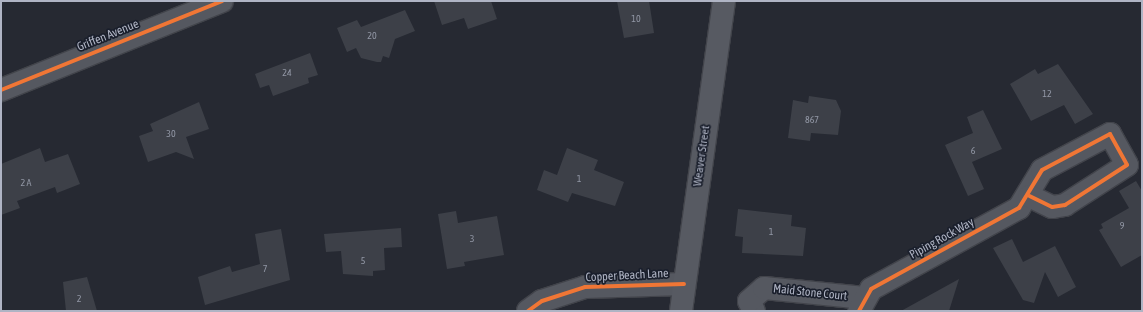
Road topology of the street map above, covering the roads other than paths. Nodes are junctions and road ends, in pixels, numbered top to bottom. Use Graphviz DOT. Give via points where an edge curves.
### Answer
graph roads {
  1 [pos="222,1"];
  2 [pos="724,1"];
  3 [pos="1,90"];
  4 [pos="1029,196"];
  5 [pos="684,284"];
  6 [pos="862,305"];
  7 [pos="528,311"];
  8 [pos="681,311"];
  9 [pos="754,311"];
  1 -- 3 [label="street, Griffen Avenue"];
  2 -- 5 [label="main road, Weaver Street"];
  4 -- 6 [label="street, Piping Rock Way" via="1019,208 871,289"];
  5 -- 7 [label="street, Copper Beach Lane" via="585,287 542,301"];
  5 -- 8 [label="main road, Weaver Street"];
  6 -- 9 [label="street, Maid Stone Court" via="764,288 749,301"];
}
